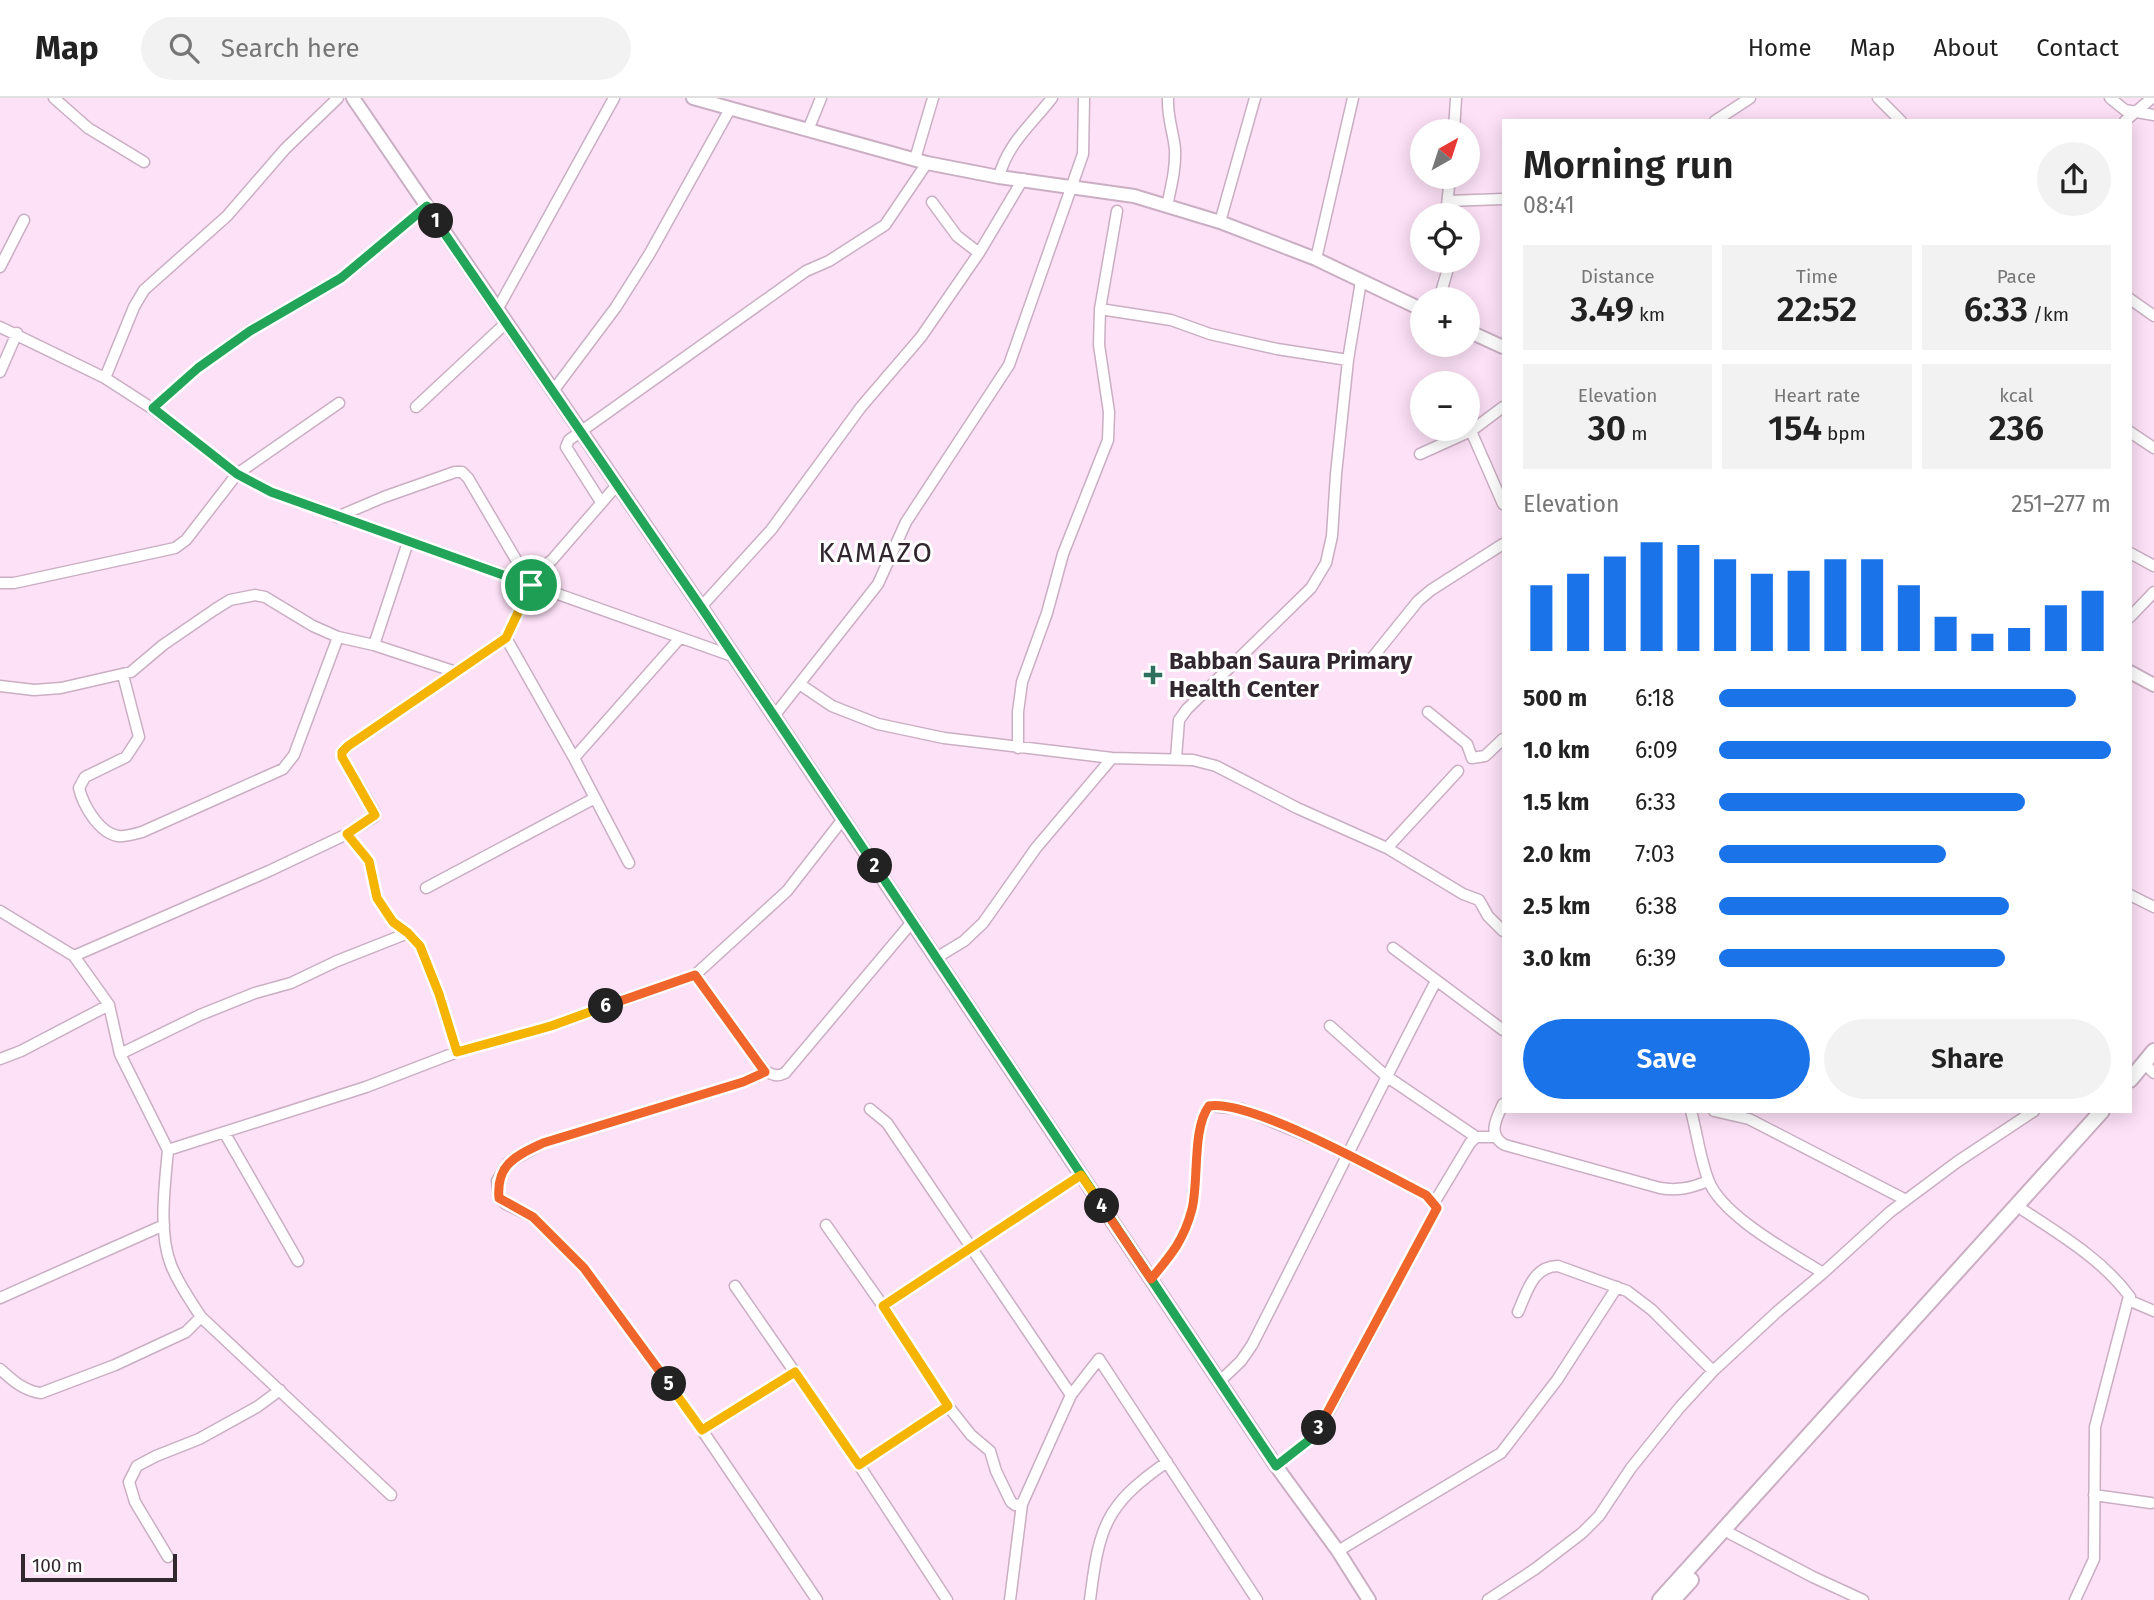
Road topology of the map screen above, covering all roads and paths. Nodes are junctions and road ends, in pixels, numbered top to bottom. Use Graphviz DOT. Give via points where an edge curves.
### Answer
graph roads {
  1 [pos="54,98"];
  2 [pos="338,98"];
  3 [pos="353,98"];
  4 [pos="614,98"];
  5 [pos="821,98"];
  6 [pos="933,98"];
  7 [pos="1052,98"];
  8 [pos="1084,98"];
  9 [pos="1168,98"];
  10 [pos="1255,98"];
  11 [pos="1353,98"];
  12 [pos="1457,98"];
  13 [pos="1750,98"];
  14 [pos="1878,98"];
  15 [pos="2110,98"];
  16 [pos="2152,98"];
  17 [pos="700,99"];
  18 [pos="730,109"];
  19 [pos="2136,111"];
  20 [pos="2154,115"];
  21 [pos="1455,119"];
  22 [pos="1718,119"];
  23 [pos="1899,119"];
  24 [pos="2127,119"];
  25 [pos="808,130"];
  26 [pos="921,161"];
  27 [pos="144,162"];
  28 [pos="999,177"];
  29 [pos="1023,179"];
  30 [pos="1070,188"];
  31 [pos="1449,189"];
  32 [pos="1502,199"];
  33 [pos="1448,201"];
  34 [pos="932,202"];
  35 [pos="427,206"];
  36 [pos="1167,206"];
  37 [pos="1117,211"];
  38 [pos="24,220"];
  39 [pos="1220,222"];
  40 [pos="979,253"];
  41 [pos="1316,259"];
  42 [pos="0,267"];
  43 [pos="1361,281"];
  44 [pos="2132,300"];
  45 [pos="1410,304"];
  46 [pos="1100,309"];
  47 [pos="498,310"];
  48 [pos="2154,316"];
  49 [pos="506,323"];
  50 [pos="0,327"];
  51 [pos="17,333"];
  52 [pos="1480,336"];
  53 [pos="1502,347"];
  54 [pos="1348,360"];
  55 [pos="0,372"];
  56 [pos="105,378"];
  57 [pos="553,391"];
  58 [pos="338,402"];
  59 [pos="416,407"];
  60 [pos="153,408"];
  61 [pos="1502,408"];
  62 [pos="1480,424"];
  63 [pos="580,433"];
  64 [pos="2132,433"];
  65 [pos="1449,441"];
  66 [pos="1475,441"];
  67 [pos="2154,448"];
  68 [pos="1420,454"];
  69 [pos="237,474"];
  70 [pos="617,485"];
  71 [pos="601,502"];
  72 [pos="1502,502"];
  73 [pos="337,517"];
  74 [pos="408,542"];
  75 [pos="1502,545"];
  76 [pos="2132,554"];
  77 [pos="2154,566"];
  78 [pos="529,582"];
  79 [pos="0,583"];
  80 [pos="2154,592"];
  81 [pos="701,607"];
  82 [pos="2132,615"];
  83 [pos="338,637"];
  84 [pos="506,638"];
  85 [pos="680,638"];
  86 [pos="374,645"];
  87 [pos="735,657"];
  88 [pos="1368,663"];
  89 [pos="456,672"];
  90 [pos="2132,673"];
  91 [pos="123,675"];
  92 [pos="801,685"];
  93 [pos="2154,685"];
  94 [pos="0,686"];
  95 [pos="1428,712"];
  96 [pos="774,716"];
  97 [pos="1502,740"];
  98 [pos="1018,748"];
  99 [pos="574,758"];
  100 [pos="1112,758"];
  101 [pos="1176,758"];
  102 [pos="1458,771"];
  103 [pos="595,798"];
  104 [pos="843,819"];
  105 [pos="347,834"];
  106 [pos="1387,849"];
  107 [pos="629,863"];
  108 [pos="426,888"];
  109 [pos="2132,896"];
  110 [pos="2154,907"];
  111 [pos="0,911"];
  112 [pos="912,922"];
  113 [pos="1502,930"];
  114 [pos="408,933"];
  115 [pos="1393,948"];
  116 [pos="74,956"];
  117 [pos="936,958"];
  118 [pos="695,975"];
  119 [pos="1436,981"];
  120 [pos="109,1005"];
  121 [pos="1330,1026"];
  122 [pos="1502,1029"];
  123 [pos="2154,1051"];
  124 [pos="457,1052"];
  125 [pos="120,1054"];
  126 [pos="0,1059"];
  127 [pos="2152,1068"];
  128 [pos="765,1072"];
  129 [pos="1386,1076"];
  130 [pos="2132,1079"];
  131 [pos="2132,1079"];
  132 [pos="1502,1106"];
  133 [pos="870,1109"];
  134 [pos="1691,1113"];
  135 [pos="1723,1113"];
  136 [pos="2027,1113"];
  137 [pos="2100,1113"];
  138 [pos="2109,1113"];
  139 [pos="224,1132"];
  140 [pos="1476,1137"];
  141 [pos="1495,1137"];
  142 [pos="169,1150"];
  143 [pos="1349,1156"];
  144 [pos="1081,1175"];
  145 [pos="1708,1181"];
  146 [pos="1906,1200"];
  147 [pos="1434,1203"];
  148 [pos="2023,1210"];
  149 [pos="164,1225"];
  150 [pos="826,1225"];
  151 [pos="1997,1234"];
  152 [pos="972,1248"];
  153 [pos="298,1261"];
  154 [pos="1823,1273"];
  155 [pos="1151,1279"];
  156 [pos="735,1286"];
  157 [pos="1617,1287"];
  158 [pos="0,1298"];
  159 [pos="2128,1300"];
  160 [pos="883,1306"];
  161 [pos="2154,1311"];
  162 [pos="1518,1312"];
  163 [pos="201,1317"];
  164 [pos="0,1369"];
  165 [pos="1713,1371"];
  166 [pos="795,1372"];
  167 [pos="1219,1382"];
  168 [pos="280,1390"];
  169 [pos="1071,1395"];
  170 [pos="948,1406"];
  171 [pos="702,1430"];
  172 [pos="1167,1462"];
  173 [pos="859,1465"];
  174 [pos="1276,1466"];
  175 [pos="391,1495"];
  176 [pos="2094,1495"];
  177 [pos="2151,1503"];
  178 [pos="1022,1504"];
  179 [pos="1731,1534"];
  180 [pos="1338,1551"];
  181 [pos="168,1557"];
  182 [pos="817,1600"];
  183 [pos="947,1600"];
  184 [pos="1010,1600"];
  185 [pos="1090,1600"];
  186 [pos="1257,1600"];
  187 [pos="1368,1600"];
  188 [pos="1488,1600"];
  189 [pos="1660,1600"];
  190 [pos="1673,1600"];
  191 [pos="1863,1600"];
  192 [pos="2075,1600"];
  1 -- 27 [label="street" via="88,128"];
  2 -- 56 [label="street" via="285,149 227,216 144,290"];
  3 -- 35 [label="street"];
  4 -- 47 [label="street"];
  5 -- 25 [label="street"];
  6 -- 26 [label="street"];
  7 -- 28 [label="street" via="1015,141"];
  8 -- 30 [label="street" via="1083,154"];
  9 -- 36 [label="street" via="1175,166"];
  10 -- 39 [label="street"];
  11 -- 41 [label="street"];
  12 -- 21 [label="street"];
  13 -- 22 [label="street"];
  14 -- 23 [label="street"];
  15 -- 19 [label="street" via="2125,110"];
  16 -- 19 [label="street"];
  17 -- 18 [label="street"];
  18 -- 25 [label="street"];
  18 -- 57 [label="street" via="650,253"];
  19 -- 20 [label="street"];
  19 -- 24 [label="street"];
  25 -- 26 [label="street"];
  26 -- 28 [label="street"];
  26 -- 63 [label="street" via="885,225 806,271"];
  28 -- 29 [label="street"];
  29 -- 30 [label="street"];
  29 -- 40 [label="street"];
  30 -- 36 [label="street" via="1134,196"];
  30 -- 92 [label="street" via="1009,365 906,522 878,584"];
  31 -- 33 [label="street"];
  32 -- 33 [label="street"];
  34 -- 40 [label="street" via="957,236"];
  35 -- 47 [label="street"];
  35 -- 60 [label="street" via="341,278 250,331"];
  36 -- 39 [label="street"];
  37 -- 46 [label="street"];
  38 -- 42 [label="street"];
  39 -- 41 [label="street"];
  40 -- 81 [label="street" via="922,337 861,407 771,530"];
  41 -- 43 [label="street"];
  43 -- 45 [label="street"];
  43 -- 54 [label="street"];
  44 -- 48 [label="street"];
  46 -- 54 [label="street" via="1171,320 1210,334"];
  46 -- 98 [label="street" via="1108,440 1063,554 1022,682"];
  47 -- 49 [label="street"];
  49 -- 57 [label="street"];
  49 -- 59 [label="street"];
  50 -- 51 [label="street"];
  51 -- 55 [label="street"];
  51 -- 56 [label="street"];
  52 -- 53 [label="street"];
  54 -- 101 [label="street" via="1326,563 1311,588 1178,720"];
  56 -- 60 [label="street"];
  57 -- 63 [label="street"];
  58 -- 69 [label="street"];
  60 -- 69 [label="street"];
  61 -- 62 [label="street"];
  63 -- 70 [label="street"];
  63 -- 71 [label="street" via="566,447"];
  64 -- 67 [label="street"];
  65 -- 68 [label="street"];
  66 -- 72 [label="street"];
  69 -- 73 [label="street"];
  69 -- 79 [label="street" via="175,548"];
  70 -- 71 [label="street"];
  70 -- 81 [label="street"];
  71 -- 78 [label="street"];
  73 -- 74 [label="street"];
  73 -- 78 [label="street" via="462,472"];
  74 -- 78 [label="street"];
  74 -- 86 [label="street"];
  75 -- 88 [label="street" via="1418,601"];
  76 -- 77 [label="street"];
  78 -- 84 [label="street"];
  78 -- 85 [label="street"];
  80 -- 82 [label="street"];
  81 -- 87 [label="street"];
  83 -- 86 [label="street"];
  83 -- 91 [label="street" via="265,597 243,597 214,610"];
  83 -- 91 [label="street" via="294,755 283,769 142,832 119,836 93,817 79,788 85,777 126,757 139,737"];
  84 -- 89 [label="street"];
  84 -- 99 [label="street"];
  85 -- 87 [label="street"];
  85 -- 99 [label="street"];
  86 -- 89 [label="street"];
  87 -- 96 [label="street"];
  89 -- 105 [label="street" via="342,752 375,815"];
  90 -- 93 [label="street"];
  91 -- 94 [label="street" via="61,688"];
  92 -- 96 [label="street"];
  92 -- 98 [label="street" via="832,706 878,724"];
  95 -- 97 [label="street" via="1467,744 1472,758 1485,756"];
  96 -- 104 [label="street"];
  98 -- 100 [label="street"];
  99 -- 103 [label="street"];
  100 -- 101 [label="street"];
  100 -- 117 [label="street" via="1036,848 984,923"];
  101 -- 106 [label="street" via="1216,766"];
  102 -- 106 [label="street"];
  103 -- 107 [label="street"];
  103 -- 108 [label="street"];
  104 -- 112 [label="street"];
  104 -- 118 [label="street" via="787,891"];
  105 -- 114 [label="street" via="369,861 377,898 393,922"];
  105 -- 116 [label="street"];
  106 -- 113 [label="street" via="1479,900"];
  109 -- 110 [label="street"];
  111 -- 116 [label="street"];
  112 -- 117 [label="street"];
  112 -- 128 [label="street" via="785,1073 774,1076"];
  114 -- 124 [label="street" via="420,946"];
  114 -- 125 [label="street" via="291,983 200,1015"];
  115 -- 119 [label="street"];
  116 -- 120 [label="street"];
  117 -- 144 [label="street"];
  118 -- 124 [label="street" via="551,1026"];
  118 -- 128 [label="street"];
  119 -- 122 [label="street"];
  119 -- 129 [label="street"];
  120 -- 125 [label="street"];
  120 -- 126 [label="street"];
  121 -- 129 [label="street"];
  123 -- 130 [label="main road"];
  124 -- 139 [label="street" via="366,1087"];
  125 -- 142 [label="street"];
  127 -- 131 [label="main road"];
  128 -- 171 [label="street" via="543,1143 508,1164 498,1181 499,1198 533,1217 584,1268"];
  129 -- 140 [label="street"];
  129 -- 143 [label="street"];
  132 -- 141 [label="street" via="1494,1122"];
  133 -- 152 [label="street" via="887,1123"];
  134 -- 145 [label="street"];
  135 -- 146 [label="street" via="1749,1119"];
  136 -- 146 [label="street"];
  137 -- 151 [label="main road"];
  138 -- 148 [label="main road"];
  139 -- 142 [label="street"];
  139 -- 153 [label="street"];
  140 -- 141 [label="street"];
  140 -- 147 [label="street"];
  141 -- 145 [label="street" via="1505,1145 1660,1188 1691,1188"];
  142 -- 149 [label="street"];
  143 -- 147 [label="street"];
  143 -- 155 [label="street" via="1242,1109 1209,1106 1201,1119 1193,1206 1186,1231"];
  143 -- 167 [label="street" via="1252,1345"];
  144 -- 152 [label="street"];
  144 -- 155 [label="street"];
  145 -- 154 [label="street" via="1755,1231"];
  146 -- 154 [label="street"];
  147 -- 174 [label="street" via="1437,1208 1321,1426"];
  148 -- 151 [label="main road"];
  148 -- 159 [label="street" via="2080,1248 2120,1284"];
  149 -- 158 [label="street"];
  149 -- 163 [label="street" via="169,1262"];
  150 -- 160 [label="street"];
  151 -- 179 [label="main road"];
  151 -- 189 [label="main road"];
  152 -- 160 [label="street"];
  152 -- 169 [label="street"];
  154 -- 165 [label="street"];
  155 -- 167 [label="street"];
  156 -- 166 [label="street"];
  157 -- 162 [label="street" via="1548,1266 1538,1270"];
  157 -- 165 [label="street" via="1652,1310"];
  157 -- 180 [label="street" via="1557,1380 1501,1453"];
  159 -- 161 [label="street"];
  159 -- 176 [label="street" via="2095,1427"];
  160 -- 170 [label="street"];
  163 -- 164 [label="street" via="186,1332 41,1393 21,1387"];
  163 -- 168 [label="street"];
  165 -- 188 [label="street" via="1631,1468 1599,1516 1535,1569"];
  166 -- 171 [label="street"];
  166 -- 173 [label="street"];
  167 -- 174 [label="street"];
  168 -- 175 [label="street"];
  168 -- 181 [label="street" via="199,1439 137,1466 129,1482 135,1502"];
  169 -- 172 [label="street" via="1099,1359"];
  169 -- 178 [label="street"];
  170 -- 173 [label="street"];
  170 -- 178 [label="street" via="990,1451 1012,1502"];
  171 -- 182 [label="street"];
  172 -- 185 [label="street" via="1116,1504 1095,1558"];
  172 -- 186 [label="street"];
  173 -- 183 [label="street"];
  174 -- 180 [label="street"];
  176 -- 177 [label="street"];
  176 -- 192 [label="street" via="2094,1559"];
  178 -- 184 [label="street"];
  179 -- 190 [label="main road"];
  179 -- 191 [label="street"];
  180 -- 187 [label="street"];
}
